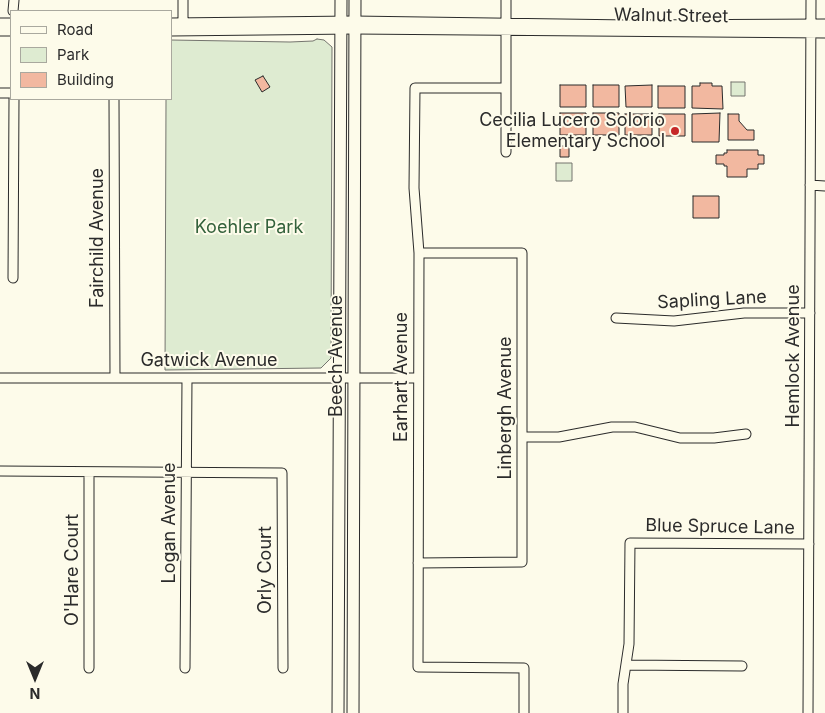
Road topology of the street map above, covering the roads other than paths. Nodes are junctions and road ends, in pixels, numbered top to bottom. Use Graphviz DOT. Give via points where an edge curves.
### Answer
graph roads {
  1 [pos="184,0"];
  2 [pos="341,0"];
  3 [pos="355,0"];
  4 [pos="506,0"];
  5 [pos="811,0"];
  6 [pos="172,23"];
  7 [pos="183,23"];
  8 [pos="825,24"];
  9 [pos="341,25"];
  10 [pos="354,25"];
  11 [pos="505,27"];
  12 [pos="811,29"];
  13 [pos="172,31"];
  14 [pos="825,33"];
  15 [pos="505,88"];
  16 [pos="14,100"];
  17 [pos="114,100"];
  18 [pos="506,152"];
  19 [pos="810,185"];
  20 [pos="825,186"];
  21 [pos="419,253"];
  22 [pos="14,278"];
  23 [pos="810,313"];
  24 [pos="616,318"];
  25 [pos="340,377"];
  26 [pos="354,377"];
  27 [pos="0,378"];
  28 [pos="115,378"];
  29 [pos="186,378"];
  30 [pos="418,378"];
  31 [pos="746,434"];
  32 [pos="523,437"];
  33 [pos="0,471"];
  34 [pos="89,472"];
  35 [pos="186,472"];
  36 [pos="809,544"];
  37 [pos="418,562"];
  38 [pos="627,665"];
  39 [pos="742,666"];
  40 [pos="89,668"];
  41 [pos="185,668"];
  42 [pos="282,668"];
  43 [pos="338,713"];
  44 [pos="353,713"];
  45 [pos="524,713"];
  46 [pos="623,713"];
  47 [pos="808,713"];
  1 -- 7 [label="street"];
  2 -- 9 [label="main road, Beech Avenue"];
  3 -- 10 [label="main road, Beech Avenue"];
  4 -- 11 [label="street"];
  5 -- 12 [label="street, Hemlock Avenue"];
  6 -- 7 [label="street, Walnut Street"];
  7 -- 9 [label="street, Walnut Street"];
  8 -- 12 [label="street, Walnut Street"];
  9 -- 10 [label="street, Walnut Street"];
  9 -- 13 [label="street, Walnut Street"];
  9 -- 25 [label="main road, Beech Avenue"];
  10 -- 11 [label="street, Walnut Street"];
  10 -- 26 [label="main road, Beech Avenue"];
  11 -- 12 [label="street, Walnut Street"];
  11 -- 15 [label="street"];
  12 -- 14 [label="street"];
  12 -- 19 [label="street, Hemlock Avenue"];
  15 -- 18 [label="street"];
  15 -- 21 [label="street, Earhart Avenue" via="415,88 414,188"];
  16 -- 22 [label="street"];
  17 -- 28 [label="street, Fairchild Avenue"];
  19 -- 20 [label="street"];
  19 -- 23 [label="street, Hemlock Avenue"];
  21 -- 30 [label="street, Earhart Avenue"];
  21 -- 32 [label="street, Linbergh Avenue" via="522,253"];
  23 -- 24 [label="street, Sapling Lane" via="744,313 674,321"];
  23 -- 36 [label="street, Hemlock Avenue"];
  25 -- 26 [label="street, Gatwick Avenue"];
  25 -- 29 [label="street, Gatwick Avenue"];
  25 -- 43 [label="main road, Beech Avenue"];
  26 -- 30 [label="street, Gatwick Avenue"];
  26 -- 44 [label="main road, Beech Avenue"];
  27 -- 28 [label="street, Gatwick Avenue"];
  28 -- 29 [label="street, Gatwick Avenue"];
  29 -- 35 [label="street, Logan Avenue"];
  30 -- 37 [label="street, Earhart Avenue"];
  31 -- 32 [label="street" via="680,438 635,428 612,427 559,437"];
  32 -- 37 [label="street, Linbergh Avenue" via="522,562"];
  33 -- 34 [label="street"];
  34 -- 35 [label="street"];
  34 -- 40 [label="street, O'Hare Court"];
  35 -- 41 [label="street, Logan Avenue"];
  35 -- 42 [label="street, Orly Court" via="282,473"];
  36 -- 38 [label="street, Blue Spruce Lane" via="630,543"];
  36 -- 47 [label="street, Hemlock Avenue"];
  37 -- 45 [label="street, Earhart Avenue" via="418,667 524,668"];
  38 -- 39 [label="street"];
  38 -- 46 [label="street"];
}
